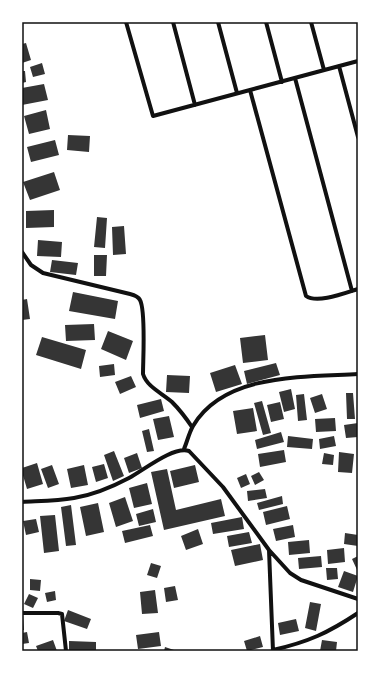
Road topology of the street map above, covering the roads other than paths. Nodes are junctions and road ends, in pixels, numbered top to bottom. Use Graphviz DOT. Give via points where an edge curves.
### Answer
graph roads {
  1 [pos="126,22"];
  2 [pos="173,22"];
  3 [pos="218,22"];
  4 [pos="266,22"];
  5 [pos="311,22"];
  6 [pos="358,62"];
  7 [pos="339,66"];
  8 [pos="324,70"];
  9 [pos="295,78"];
  10 [pos="282,82"];
  11 [pos="250,90"];
  12 [pos="237,93"];
  13 [pos="195,104"];
  14 [pos="358,137"];
  15 [pos="22,252"];
  16 [pos="358,289"];
  17 [pos="352,291"];
  18 [pos="358,374"];
  19 [pos="192,427"];
  20 [pos="184,449"];
  21 [pos="22,502"];
  22 [pos="269,550"];
  23 [pos="358,599"];
  24 [pos="22,613"];
  25 [pos="358,613"];
  26 [pos="66,651"];
  27 [pos="273,651"];
  1 -- 13 [label="street" via="153,116"];
  2 -- 13 [label="street"];
  3 -- 12 [label="street"];
  4 -- 10 [label="street"];
  5 -- 8 [label="street"];
  6 -- 7 [label="street"];
  7 -- 8 [label="street"];
  7 -- 14 [label="street"];
  8 -- 9 [label="street"];
  9 -- 10 [label="street"];
  9 -- 17 [label="street"];
  10 -- 11 [label="street"];
  11 -- 12 [label="street"];
  11 -- 17 [label="street" via="306,296 318,300"];
  12 -- 13 [label="street"];
  15 -- 19 [label="street" via="31,265 53,277 130,294 140,299 143,310 142,374 145,380 181,412"];
  16 -- 17 [label="street"];
  18 -- 19 [label="street" via="270,381 243,387 225,395 205,410"];
  19 -- 20 [label="street"];
  20 -- 21 [label="street" via="104,489 75,498"];
  20 -- 22 [label="street" via="195,456 223,487"];
  22 -- 23 [label="street" via="301,580"];
  22 -- 27 [label="street"];
  24 -- 26 [label="street" via="62,614"];
  25 -- 27 [label="street" via="318,637"];
}
